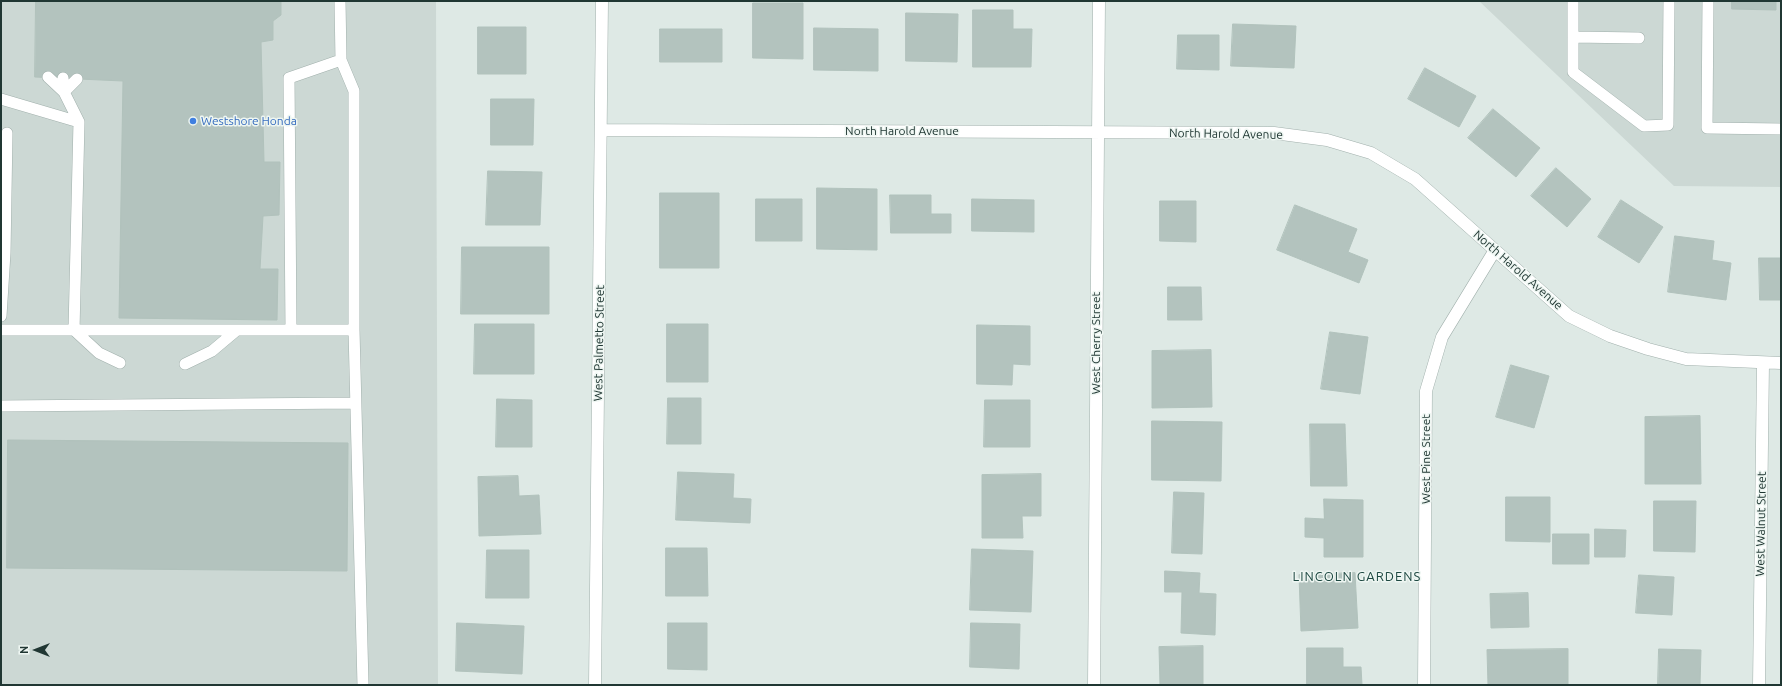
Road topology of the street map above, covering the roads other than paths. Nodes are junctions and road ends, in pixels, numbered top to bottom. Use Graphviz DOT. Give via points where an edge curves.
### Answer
graph roads {
  1 [pos="340,1"];
  2 [pos="602,1"];
  3 [pos="1099,1"];
  4 [pos="1573,1"];
  5 [pos="1669,1"];
  6 [pos="1708,1"];
  7 [pos="1573,37"];
  8 [pos="1639,38"];
  9 [pos="341,60"];
  10 [pos="48,77"];
  11 [pos="63,78"];
  12 [pos="77,79"];
  13 [pos="64,92"];
  14 [pos="4,100"];
  15 [pos="79,122"];
  16 [pos="1781,129"];
  17 [pos="601,130"];
  18 [pos="1098,132"];
  19 [pos="7,133"];
  20 [pos="1495,250"];
  21 [pos="3,253"];
  22 [pos="1,316"];
  23 [pos="1,330"];
  24 [pos="74,330"];
  25 [pos="236,330"];
  26 [pos="291,330"];
  27 [pos="354,330"];
  28 [pos="120,363"];
  29 [pos="1762,363"];
  30 [pos="1781,363"];
  31 [pos="185,364"];
  32 [pos="355,403"];
  33 [pos="1,406"];
  34 [pos="363,685"];
  35 [pos="595,685"];
  36 [pos="1094,685"];
  37 [pos="1424,685"];
  38 [pos="1760,685"];
  1 -- 9 [label="lane"];
  2 -- 17 [label="street, West Palmetto Street"];
  3 -- 18 [label="street, West Cherry Street"];
  4 -- 7 [label="lane"];
  5 -- 7 [label="lane" via="1668,125 1644,126 1573,72"];
  6 -- 16 [label="lane" via="1707,128"];
  7 -- 8 [label="lane"];
  9 -- 26 [label="lane" via="289,78"];
  9 -- 27 [label="lane" via="354,92"];
  10 -- 13 [label="lane"];
  11 -- 13 [label="lane"];
  12 -- 13 [label="lane"];
  13 -- 15 [label="lane"];
  14 -- 15 [label="lane"];
  15 -- 24 [label="lane"];
  17 -- 18 [label="street, North Harold Avenue"];
  17 -- 35 [label="street, West Palmetto Street"];
  18 -- 20 [label="street, North Harold Avenue" via="1274,133 1327,140 1371,153 1415,179"];
  18 -- 36 [label="street, West Cherry Street"];
  19 -- 21 [label="lane"];
  20 -- 29 [label="street, North Harold Avenue" via="1569,316 1610,336 1686,359"];
  20 -- 37 [label="street, West Pine Street" via="1442,337 1426,391"];
  21 -- 22 [label="lane"];
  23 -- 24 [label="lane"];
  24 -- 25 [label="lane"];
  24 -- 28 [label="lane" via="98,353"];
  25 -- 26 [label="lane"];
  25 -- 31 [label="lane" via="212,351"];
  26 -- 27 [label="lane"];
  27 -- 32 [label="lane"];
  29 -- 30 [label="street, North Harold Avenue"];
  29 -- 38 [label="street, West Walnut Street"];
  32 -- 33 [label="lane"];
  32 -- 34 [label="lane"];
}
